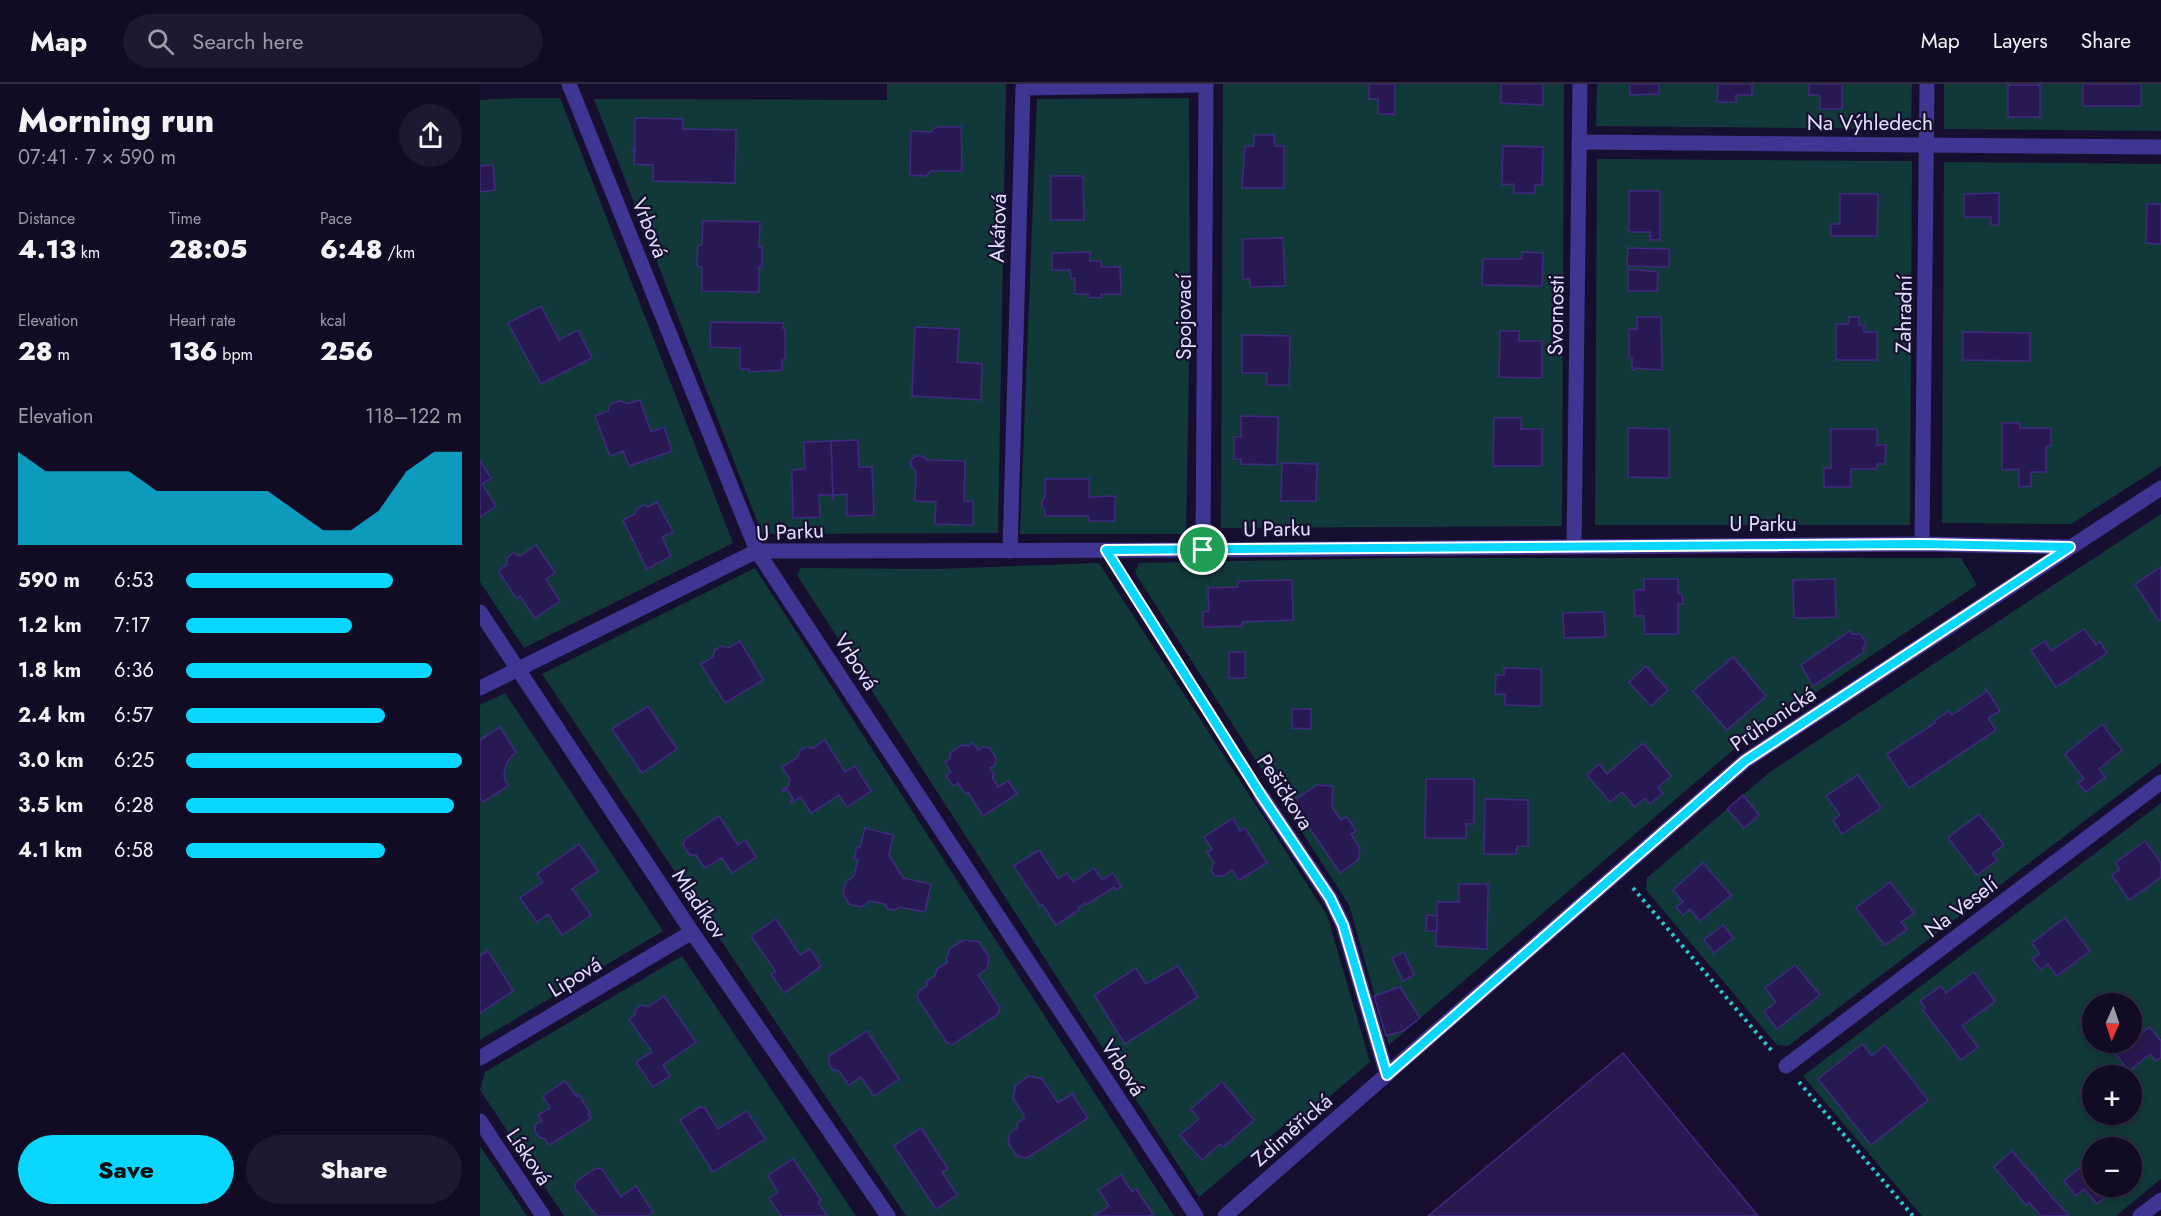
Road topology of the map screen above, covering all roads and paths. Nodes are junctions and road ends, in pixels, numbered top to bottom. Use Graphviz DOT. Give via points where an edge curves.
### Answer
graph roads {
  1 [pos="569,84"];
  2 [pos="1580,84"];
  3 [pos="1927,84"];
  4 [pos="1206,85"];
  5 [pos="1579,142"];
  6 [pos="1927,144"];
  7 [pos="2161,147"];
  8 [pos="2161,488"];
  9 [pos="1923,544"];
  10 [pos="1574,546"];
  11 [pos="2070,547"];
  12 [pos="757,550"];
  13 [pos="1106,550"];
  14 [pos="1203,550"];
  15 [pos="1010,551"];
  16 [pos="480,612"];
  17 [pos="519,669"];
  18 [pos="480,688"];
  19 [pos="2161,782"];
  20 [pos="1261,795"];
  21 [pos="1619,872"];
  22 [pos="692,932"];
  23 [pos="480,1058"];
  24 [pos="1786,1066"];
  25 [pos="1387,1075"];
  26 [pos="480,1121"];
  27 [pos="2161,1200"];
  28 [pos="543,1216"];
  29 [pos="888,1216"];
  30 [pos="1196,1216"];
  31 [pos="1225,1216"];
  32 [pos="1913,1216"];
  33 [pos="2140,1216"];
  1 -- 12 [label="street, Vrbová"];
  2 -- 5 [label="street, Svornosti"];
  3 -- 6 [label="street, Zahradní"];
  4 -- 14 [label="street, Spojovací"];
  4 -- 15 [label="street, Akátová" via="1023,88"];
  5 -- 6 [label="street, Na Výhledech"];
  5 -- 10 [label="street, Svornosti"];
  6 -- 7 [label="street, Na Výhledech"];
  6 -- 9 [label="street, Zahradní"];
  8 -- 11 [label="street, Průhonická"];
  9 -- 10 [label="street, U Parku"];
  9 -- 11 [label="street, U Parku"];
  10 -- 14 [label="street, U Parku"];
  11 -- 21 [label="street, Průhonická" via="1745,761"];
  12 -- 15 [label="street, U Parku"];
  12 -- 17 [label="street, U Parku"];
  12 -- 30 [label="street, Vrbová"];
  13 -- 14 [label="street, U Parku"];
  13 -- 15 [label="street, U Parku"];
  13 -- 20 [label="path, Pešičkova"];
  16 -- 17 [label="street, Mladíkov"];
  17 -- 18 [label="street, U Parku"];
  17 -- 22 [label="street, Mladíkov"];
  19 -- 24 [label="street, Na Veselí"];
  20 -- 25 [label="street, Pešičkova" via="1330,898 1343,925"];
  21 -- 24 [label="path"];
  21 -- 25 [label="street, Průhonická"];
  22 -- 23 [label="street, Lipová"];
  22 -- 29 [label="street, Mladíkov"];
  24 -- 32 [label="path"];
  25 -- 31 [label="street, Zdiměřická"];
  26 -- 28 [label="street, Lísková"];
  27 -- 33 [label="street"];
}
